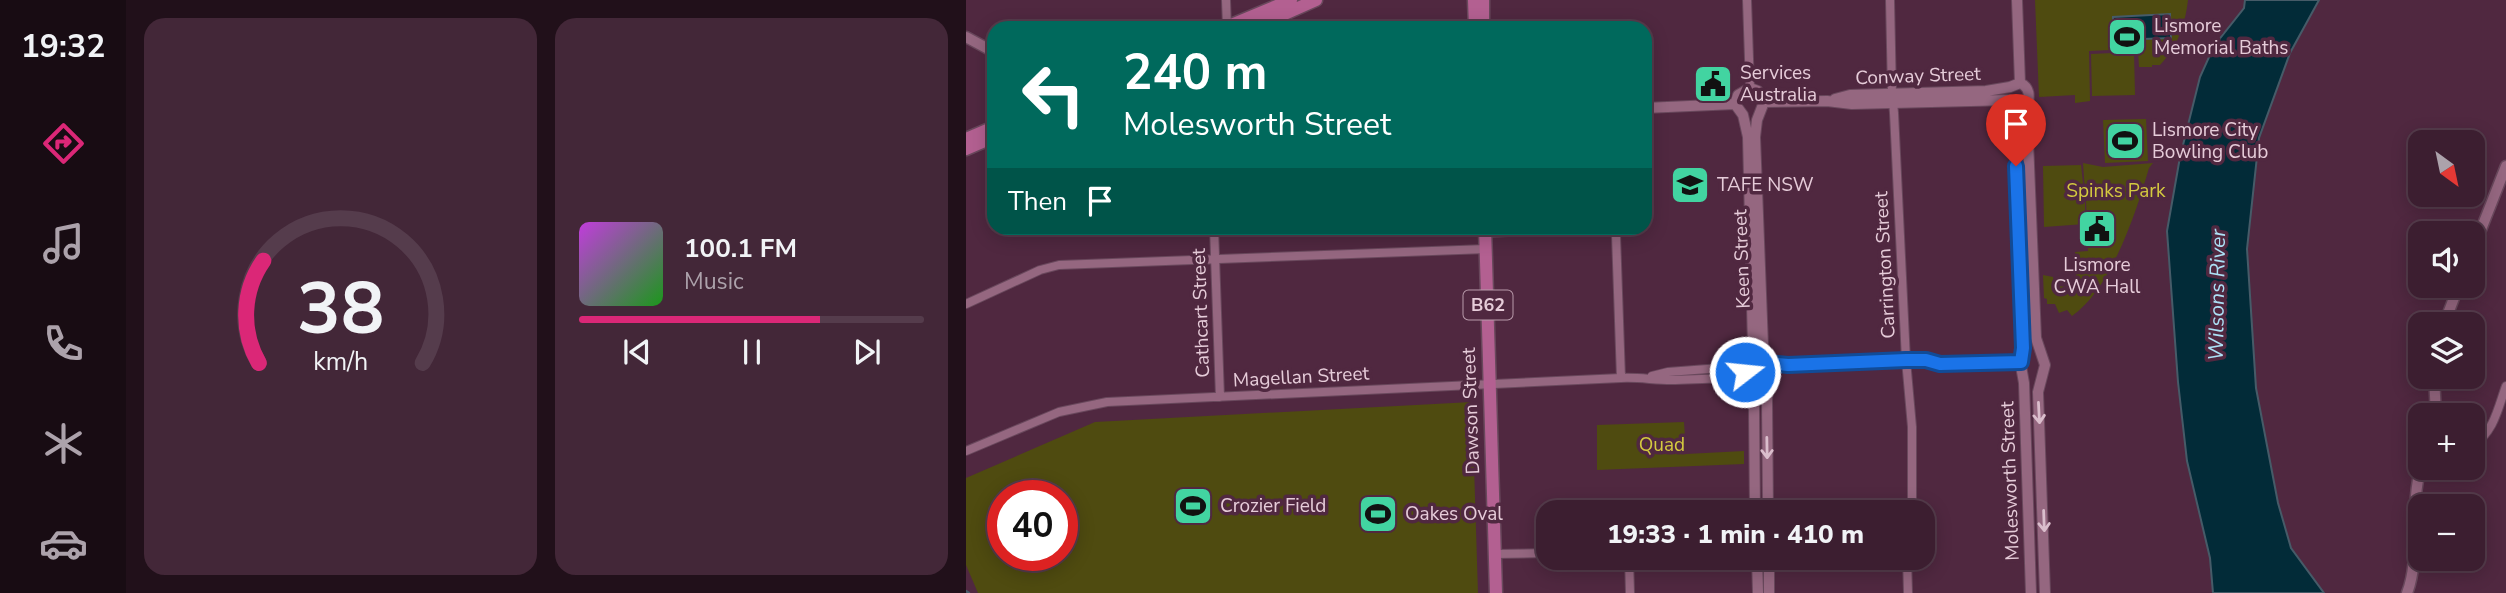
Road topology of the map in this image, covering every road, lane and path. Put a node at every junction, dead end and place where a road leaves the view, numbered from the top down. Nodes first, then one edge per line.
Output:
1 (1226, 0) edge
2 (1291, 0) edge
3 (1316, 0) edge
4 (1474, 0) edge
5 (1483, 0) edge
6 (1747, 0) edge
7 (1890, 0) edge
8 (2017, 0) edge
9 (1226, 21) edge
10 (1240, 21) edge
11 (1269, 21) edge
12 (1475, 21) edge
13 (1483, 21) edge
14 (966, 37) edge
15 (987, 48) edge
16 (2015, 85) junction
17 (1750, 88) junction
18 (1892, 98) junction
19 (2028, 99) junction
20 (1828, 101) junction
21 (2011, 101) junction
22 (1764, 102) junction
23 (1735, 104) junction
24 (1652, 108) edge
25 (1759, 113) junction
26 (1742, 115) junction
27 (987, 130) edge
28 (966, 139) edge
29 (987, 140) edge
30 (966, 149) edge
31 (2506, 166) edge
32 (2484, 221) edge
33 (1214, 235) edge
34 (1485, 235) edge
35 (1616, 235) edge
36 (1486, 249) junction
37 (1215, 258) junction
38 (966, 304) edge
39 (2040, 354) junction
40 (1906, 360) junction
41 (1767, 363) junction
42 (1749, 364) junction
43 (2022, 364) junction
44 (2041, 373) junction
45 (1646, 377) junction
46 (1621, 378) junction
47 (1749, 382) junction
48 (1489, 383) junction
49 (1768, 383) junction
50 (2506, 386) edge
51 (1220, 397) junction
52 (2485, 437) edge
53 (966, 451) edge
54 (2419, 480) edge
55 (1755, 500) edge
56 (1768, 500) edge
57 (1912, 500) edge
58 (1536, 554) edge
59 (1494, 555) junction
60 (1629, 570) edge
61 (1757, 570) edge
62 (1769, 570) edge
63 (1907, 570) edge
64 (1496, 593) edge
65 (1630, 593) edge
66 (1758, 593) edge
67 (1769, 593) edge
68 (1908, 593) edge
69 (2031, 593) edge
70 (2045, 593) edge
71 (2407, 593) edge

1 - 9 street
2 - 10 main road
3 - 11 main road
4 - 12 main road
5 - 13 main road
6 - 17 street
7 - 18 street, Carrington Street
8 - 16 street
14 - 15 main road
16 - 18 street, Conway Street
16 - 19 street
16 - 21 street
17 - 22 street
17 - 23 street
18 - 20 street, Conway Street
18 - 20 street, Conway Street
18 - 21 street, Conway Street
18 - 40 street, Carrington Street
19 - 21 street
19 - 39 street
20 - 22 street, Conway Street
21 - 43 street, Molesworth Street
22 - 25 street
23 - 24 street
23 - 26 street
25 - 26 street
25 - 41 street, Keen Street
26 - 42 street, Keen Street
27 - 28 main road
29 - 30 main road
31 - 32 main road
33 - 37 street, Cathcart Street
34 - 36 main road, Dawson Street / B62
35 - 46 street
36 - 37 street
36 - 48 main road, Dawson Street / B62
37 - 38 street
37 - 51 street, Cathcart Street
39 - 43 street
39 - 44 street
40 - 41 street
40 - 43 street
40 - 57 street, Carrington Street
41 - 42 street
41 - 49 street
42 - 45 street, Magellan Street
42 - 47 street
43 - 44 street
43 - 69 street, Molesworth Street
44 -> 70 street, Molesworth Street
45 - 46 street, Magellan Street
45 - 47 street, Magellan Street
46 - 48 street, Magellan Street
47 - 49 street
47 - 55 street
48 - 51 street, Magellan Street
48 - 59 main road, Dawson Street / B62
49 -> 56 street
50 - 52 street
51 - 53 street, Magellan Street
54 - 71 main road
58 - 59 street
59 - 64 main road, Dawson Street / B62
60 - 65 street
61 - 66 street
62 - 67 street
63 - 68 street

